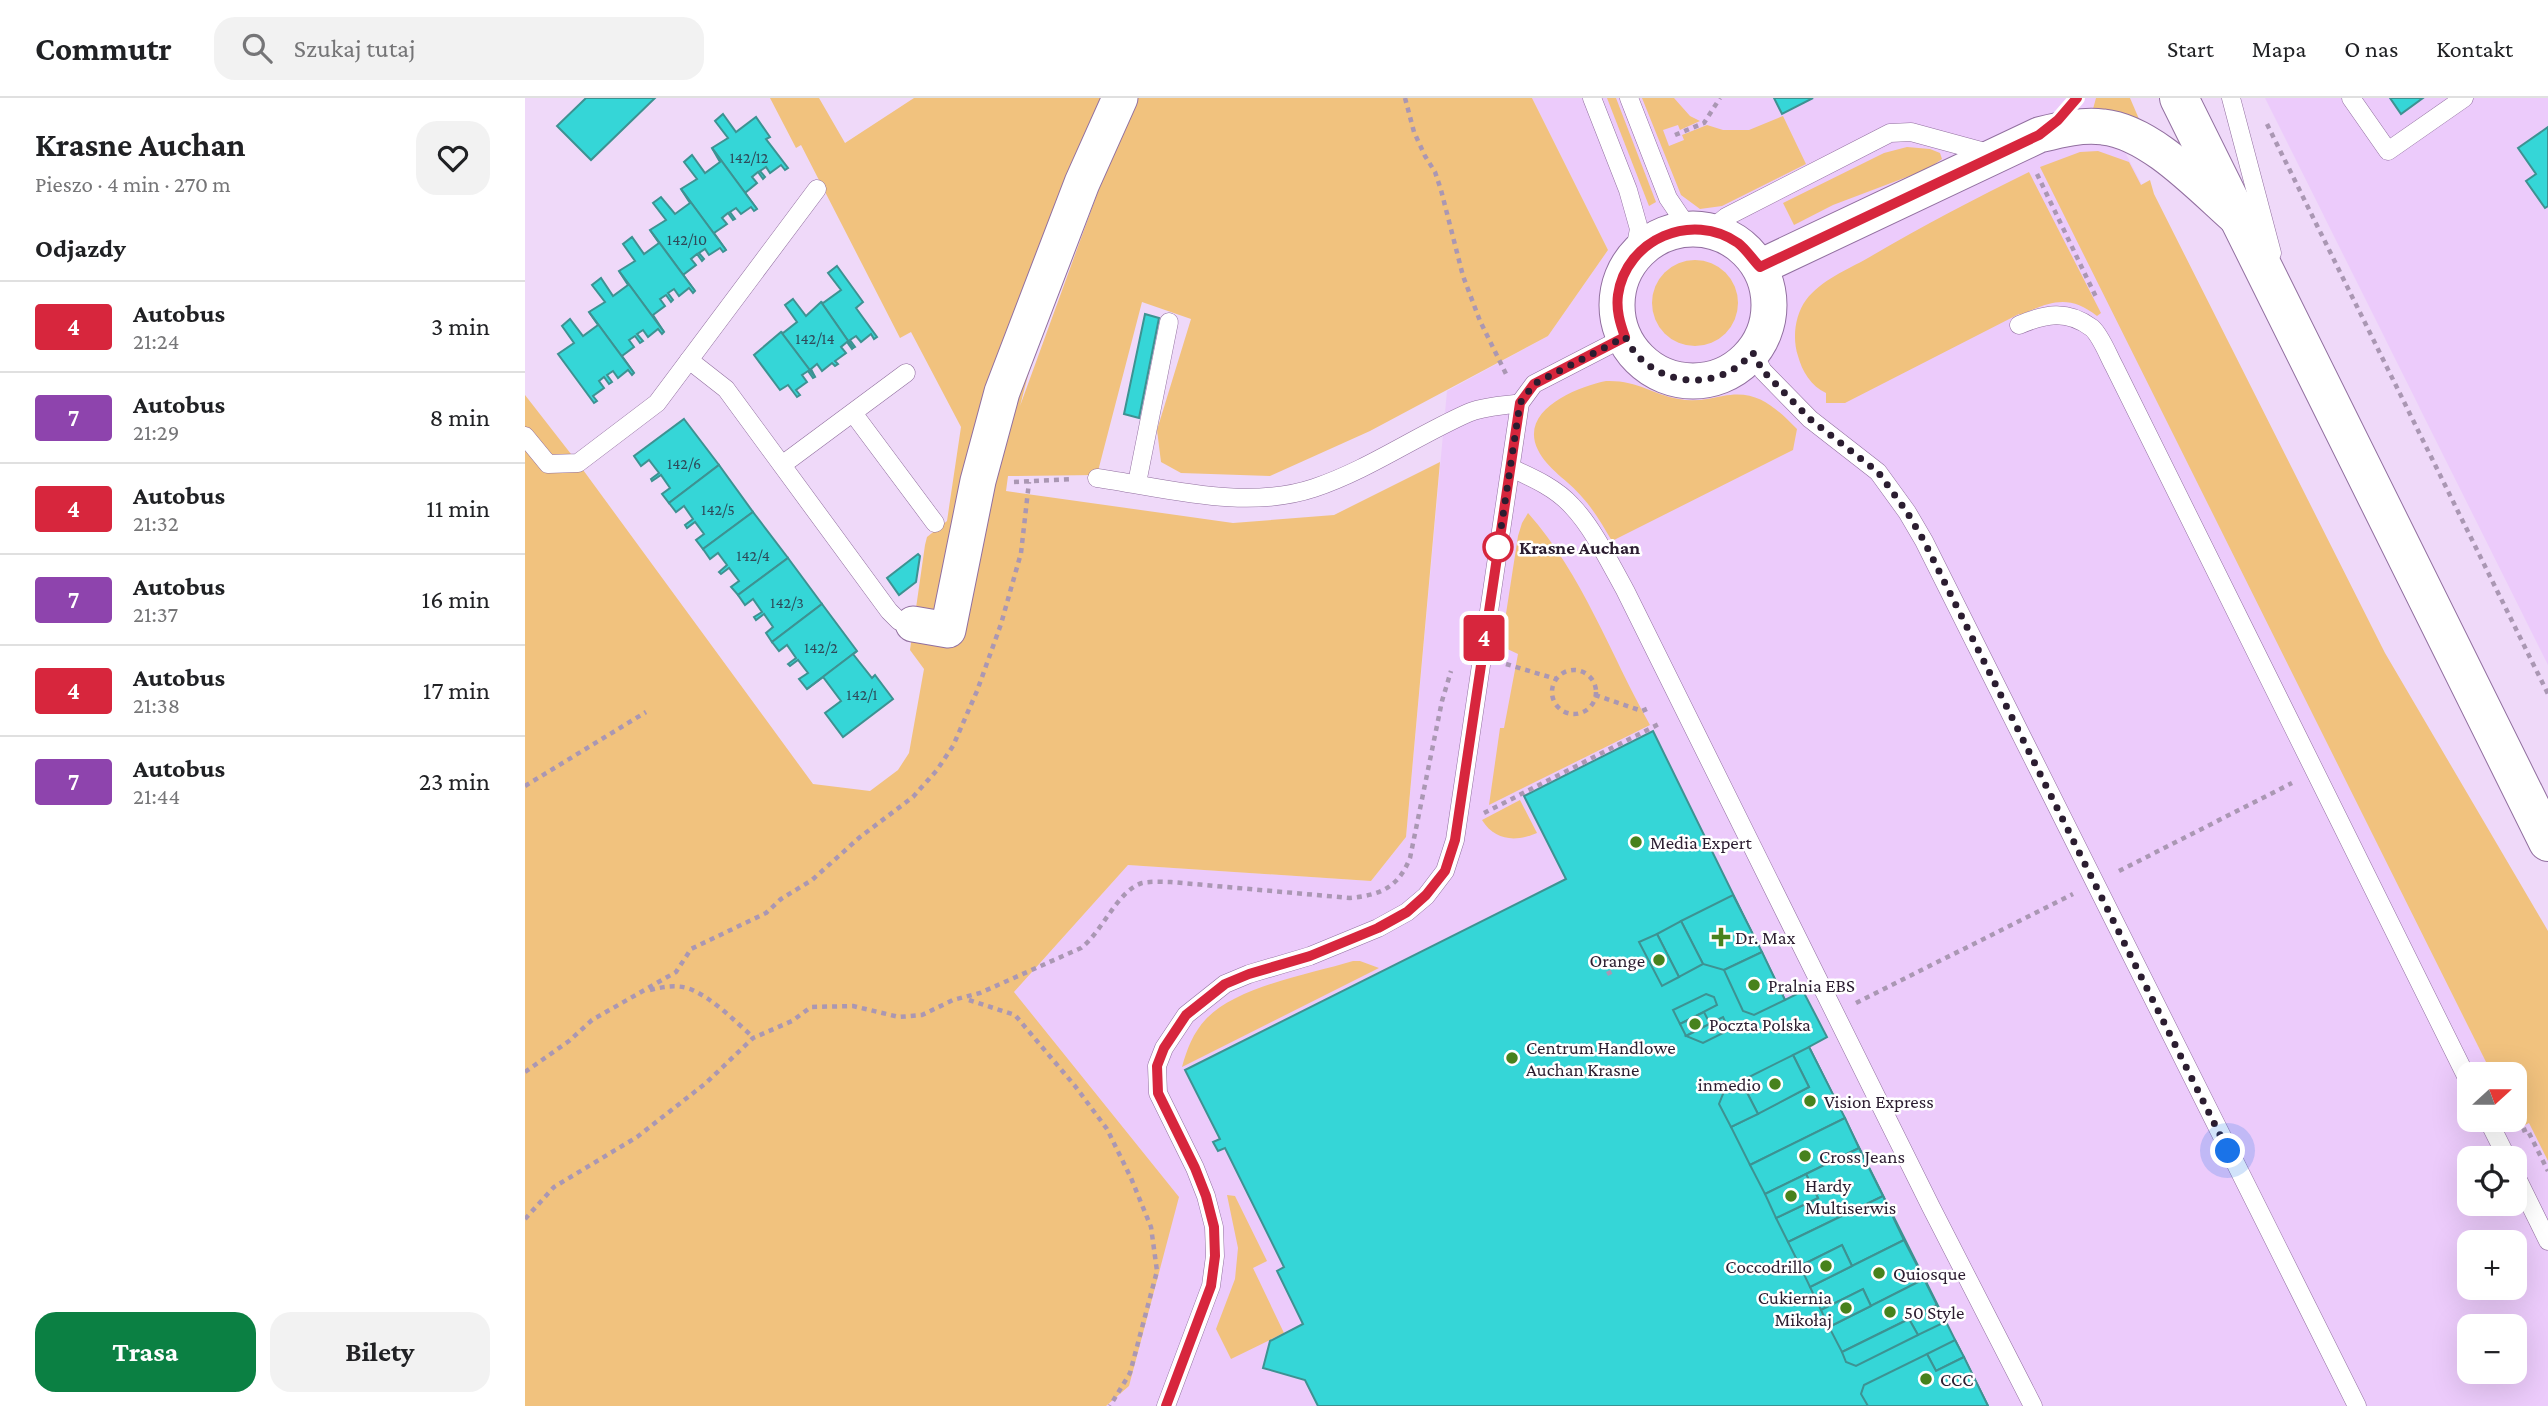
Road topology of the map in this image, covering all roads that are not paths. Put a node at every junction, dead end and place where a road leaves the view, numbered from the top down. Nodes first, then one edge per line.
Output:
1 (1120, 98) edge
2 (1592, 98) edge
3 (1629, 98) edge
4 (2077, 98) edge
5 (2179, 98) edge
6 (2231, 98) edge
7 (2351, 98) edge
8 (2464, 98) edge
9 (2039, 135) junction
10 (1996, 155) junction
11 (817, 189) dead end
12 (2244, 225) junction
13 (1699, 230) junction
14 (1635, 256) junction
15 (1760, 267) junction
16 (1169, 323) dead end
17 (2019, 325) dead end
18 (2292, 327) junction
19 (1625, 337) junction
20 (1753, 353) junction
21 (689, 360) junction
22 (906, 373) dead end
23 (1520, 403) junction
24 (853, 413) junction
25 (525, 436) edge
26 (782, 465) junction
27 (1511, 468) junction
28 (1097, 478) road end
29 (1137, 483) junction
30 (935, 523) dead end
31 (913, 625) joint
32 (2548, 842) edge
33 (2459, 1062) edge
34 (2527, 1198) edge
35 (2548, 1241) edge
36 (1165, 1406) edge
37 (2033, 1406) edge
38 (2357, 1406) edge

1 - 31 street
2 - 14 lane
3 - 13 lane
4 - 9 street
5 - 12 main road
6 - 18 lane
7 - 8 lane
9 - 10 street
9 - 12 street
10 - 13 lane
10 - 15 street
11 - 21 lane
12 - 18 main road
13 - 14 street
13 - 15 street
14 - 19 street
15 - 20 street
16 - 29 lane
17 - 33 lane
18 - 32 main road
19 - 20 street
19 - 23 lane
20 - 38 lane
21 - 25 lane
21 - 26 lane
22 - 24 lane
23 - 27 lane
23 - 29 lane
24 - 26 lane
24 - 30 lane
26 - 31 lane
27 - 36 lane
27 - 37 lane
28 - 29 lane
34 - 35 lane

